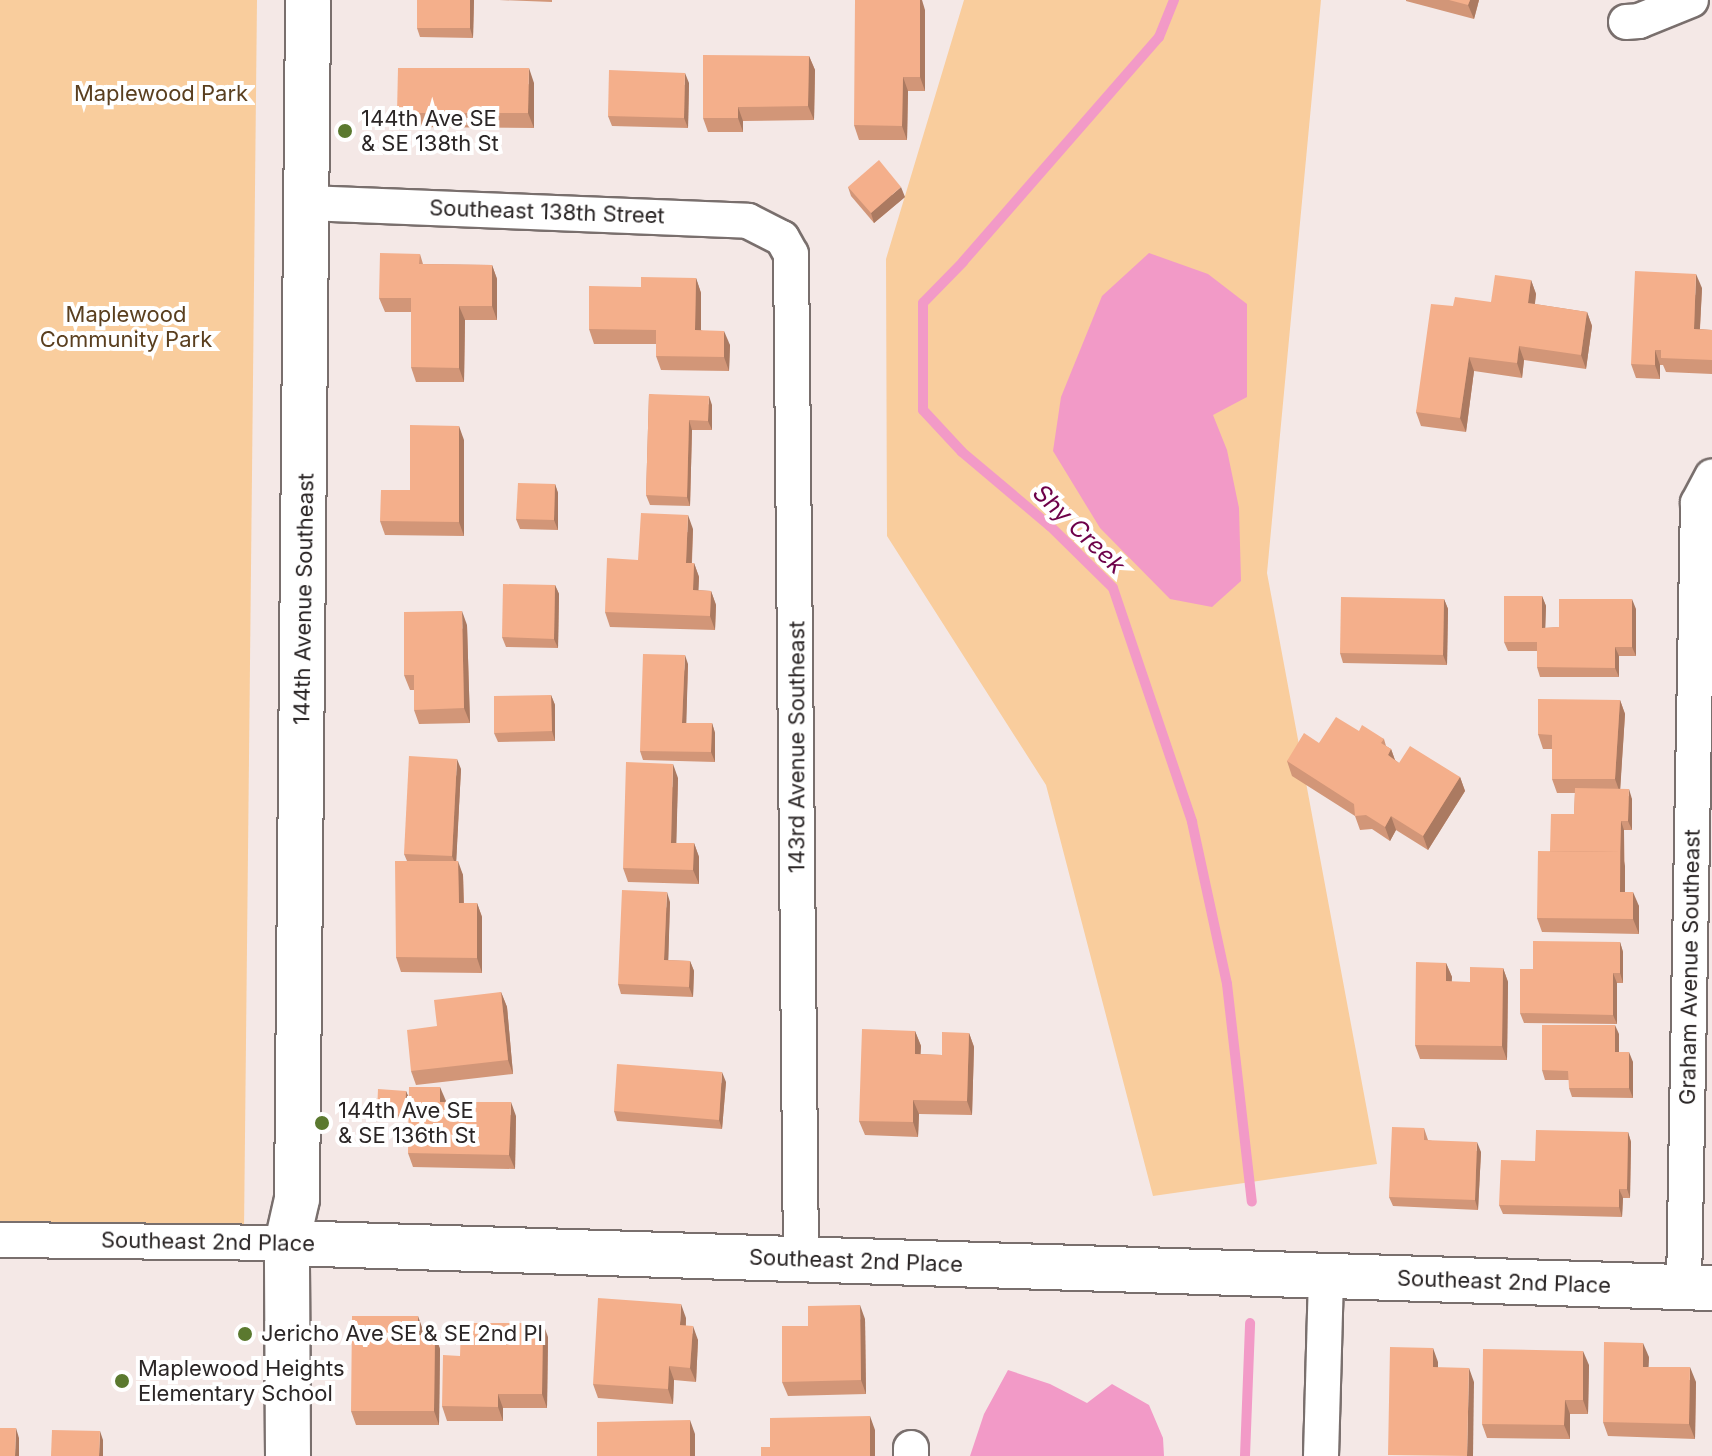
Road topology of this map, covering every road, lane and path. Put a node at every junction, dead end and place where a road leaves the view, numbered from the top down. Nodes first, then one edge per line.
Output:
1 (308, 0) edge
2 (1691, 0) edge
3 (1626, 22) dead end
4 (307, 203) junction
5 (782, 238) joint
6 (1705, 490) edge
7 (0, 1240) edge
8 (287, 1243) junction
9 (801, 1260) junction
10 (1326, 1277) junction
11 (1698, 1287) edge
12 (288, 1456) edge
13 (1321, 1456) edge

1 - 4 street, 144th Avenue Southeast
2 - 3 street
4 - 5 street, Southeast 138th Street
4 - 8 street, 144th Avenue Southeast
5 - 9 street, 143rd Avenue Southeast
6 - 11 street, Graham Avenue Southeast
7 - 8 street, Southeast 2nd Place
8 - 9 street, Southeast 2nd Place
8 - 12 street, 144th Avenue Southeast
9 - 10 street, Southeast 2nd Place
10 - 11 street, Southeast 2nd Place
10 - 13 street

